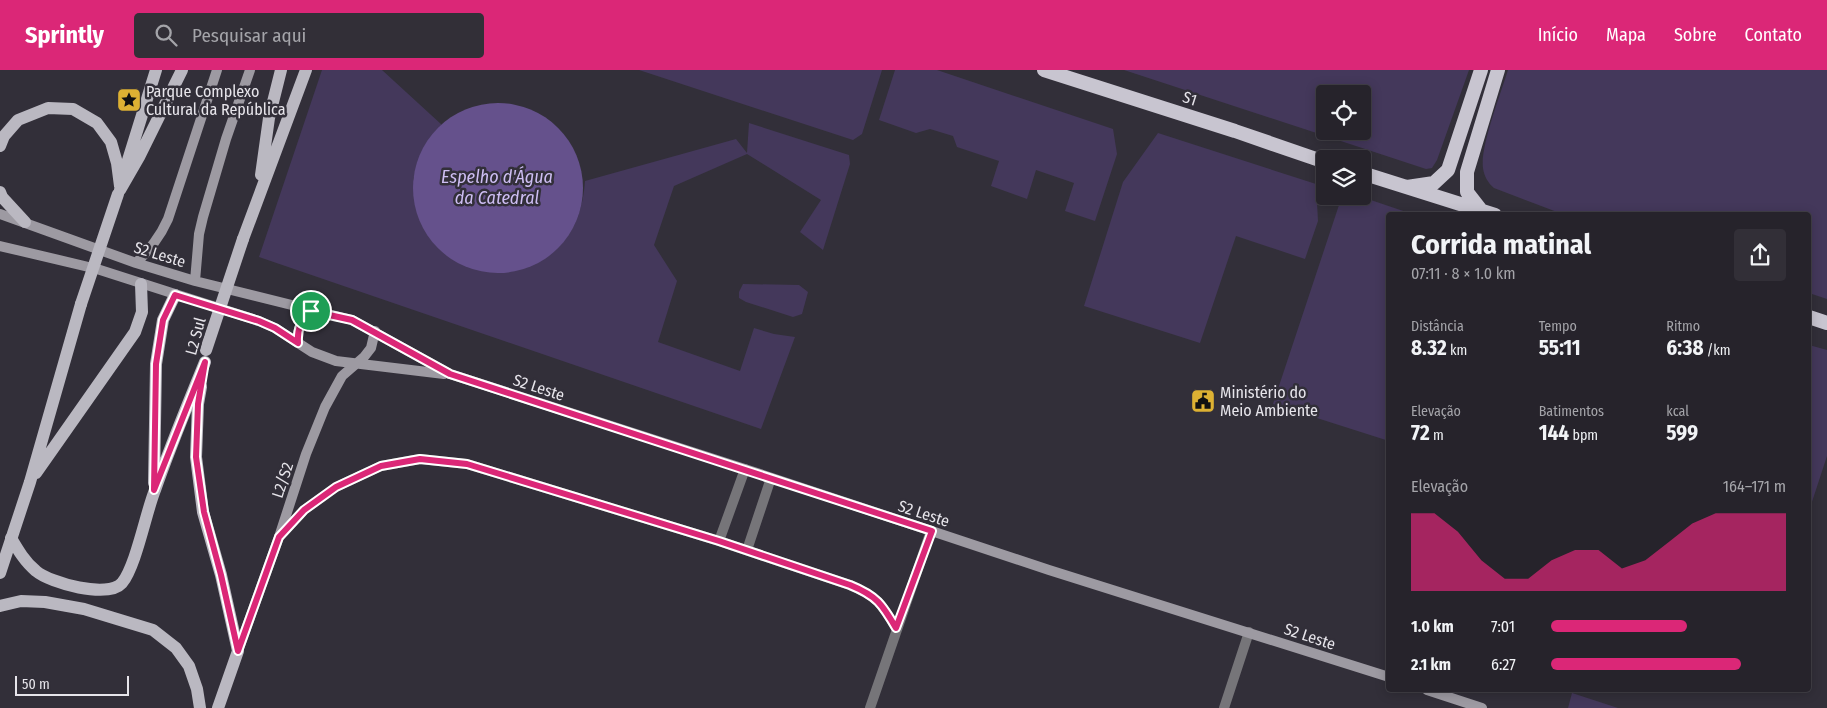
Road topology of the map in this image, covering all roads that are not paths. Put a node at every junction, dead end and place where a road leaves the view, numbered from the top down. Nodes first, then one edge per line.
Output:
1 (156, 70) edge
2 (182, 70) edge
3 (217, 70) edge
4 (250, 70) edge
5 (281, 70) edge
6 (306, 70) edge
7 (1044, 70) edge
8 (1481, 70) edge
9 (1498, 70) edge
10 (0, 146) edge
11 (1316, 159) edge
12 (1371, 176) edge
13 (1407, 187) junction
14 (119, 191) junction
15 (0, 192) edge
16 (258, 197) junction
17 (1481, 210) junction
18 (1487, 212) edge
19 (0, 214) edge
20 (25, 222) junction
21 (0, 246) edge
22 (136, 263) junction
23 (195, 281) junction
24 (141, 284) junction
25 (175, 295) junction
26 (311, 311) junction
27 (1811, 318) edge
28 (1827, 323) edge
29 (375, 331) junction
30 (298, 343) junction
31 (205, 356) junction
32 (355, 363) junction
33 (450, 374) junction
34 (744, 469) junction
35 (771, 478) junction
36 (30, 482) junction
37 (154, 490) junction
38 (932, 531) junction
39 (279, 537) junction
40 (11, 538) junction
41 (719, 541) junction
42 (747, 550) junction
43 (0, 572) edge
44 (0, 606) edge
45 (896, 628) junction
46 (1249, 632) junction
47 (238, 651) junction
48 (1386, 676) edge
49 (1433, 692) edge
50 (200, 708) edge
51 (218, 708) edge
52 (870, 708) edge
53 (1224, 708) edge
54 (1482, 708) edge

1 - 14 main road
2 - 14 main road
3 - 22 main road
4 - 23 main road
5 - 16 main road
6 - 16 main road, L2 Sul
7 - 11 highway, S1
8 - 13 highway
9 - 17 highway
10 - 14 main road
12 - 13 highway
13 - 17 highway
14 - 36 main road, bridge
15 - 20 main road
16 - 31 main road, L2 Sul, bridge
17 - 18 highway
19 - 20 main road, S2 Leste
20 - 22 main road, S2 Leste
21 - 24 main road, S2 Leste
22 - 23 main road, S2 Leste
23 - 26 main road, S2 Leste
24 - 25 main road, S2 Leste
24 - 36 main road
25 - 30 main road, S2 Leste
25 - 37 main road
26 - 29 main road, S2 Leste
26 - 30 main road
27 - 28 highway
29 - 32 main road, L2/S2
29 - 33 main road, S2 Leste
30 - 32 main road, S2 Leste
31 - 37 main road
31 - 47 main road, L2 Sul
32 - 33 main road, S2 Leste
32 - 39 main road, L2/S2
33 - 34 main road, S2 Leste
34 - 35 main road, S2 Leste
34 - 41 street
35 - 38 main road, S2 Leste
35 - 42 street
36 - 40 main road
37 - 40 main road
38 - 45 street
38 - 46 main road, S2 Leste
39 - 41 street
39 - 47 main road, L2/S2
40 - 43 main road
41 - 42 street
42 - 45 street
44 - 50 main road
45 - 52 street
46 - 48 main road, S2 Leste
46 - 53 street
47 - 51 main road
49 - 54 main road

